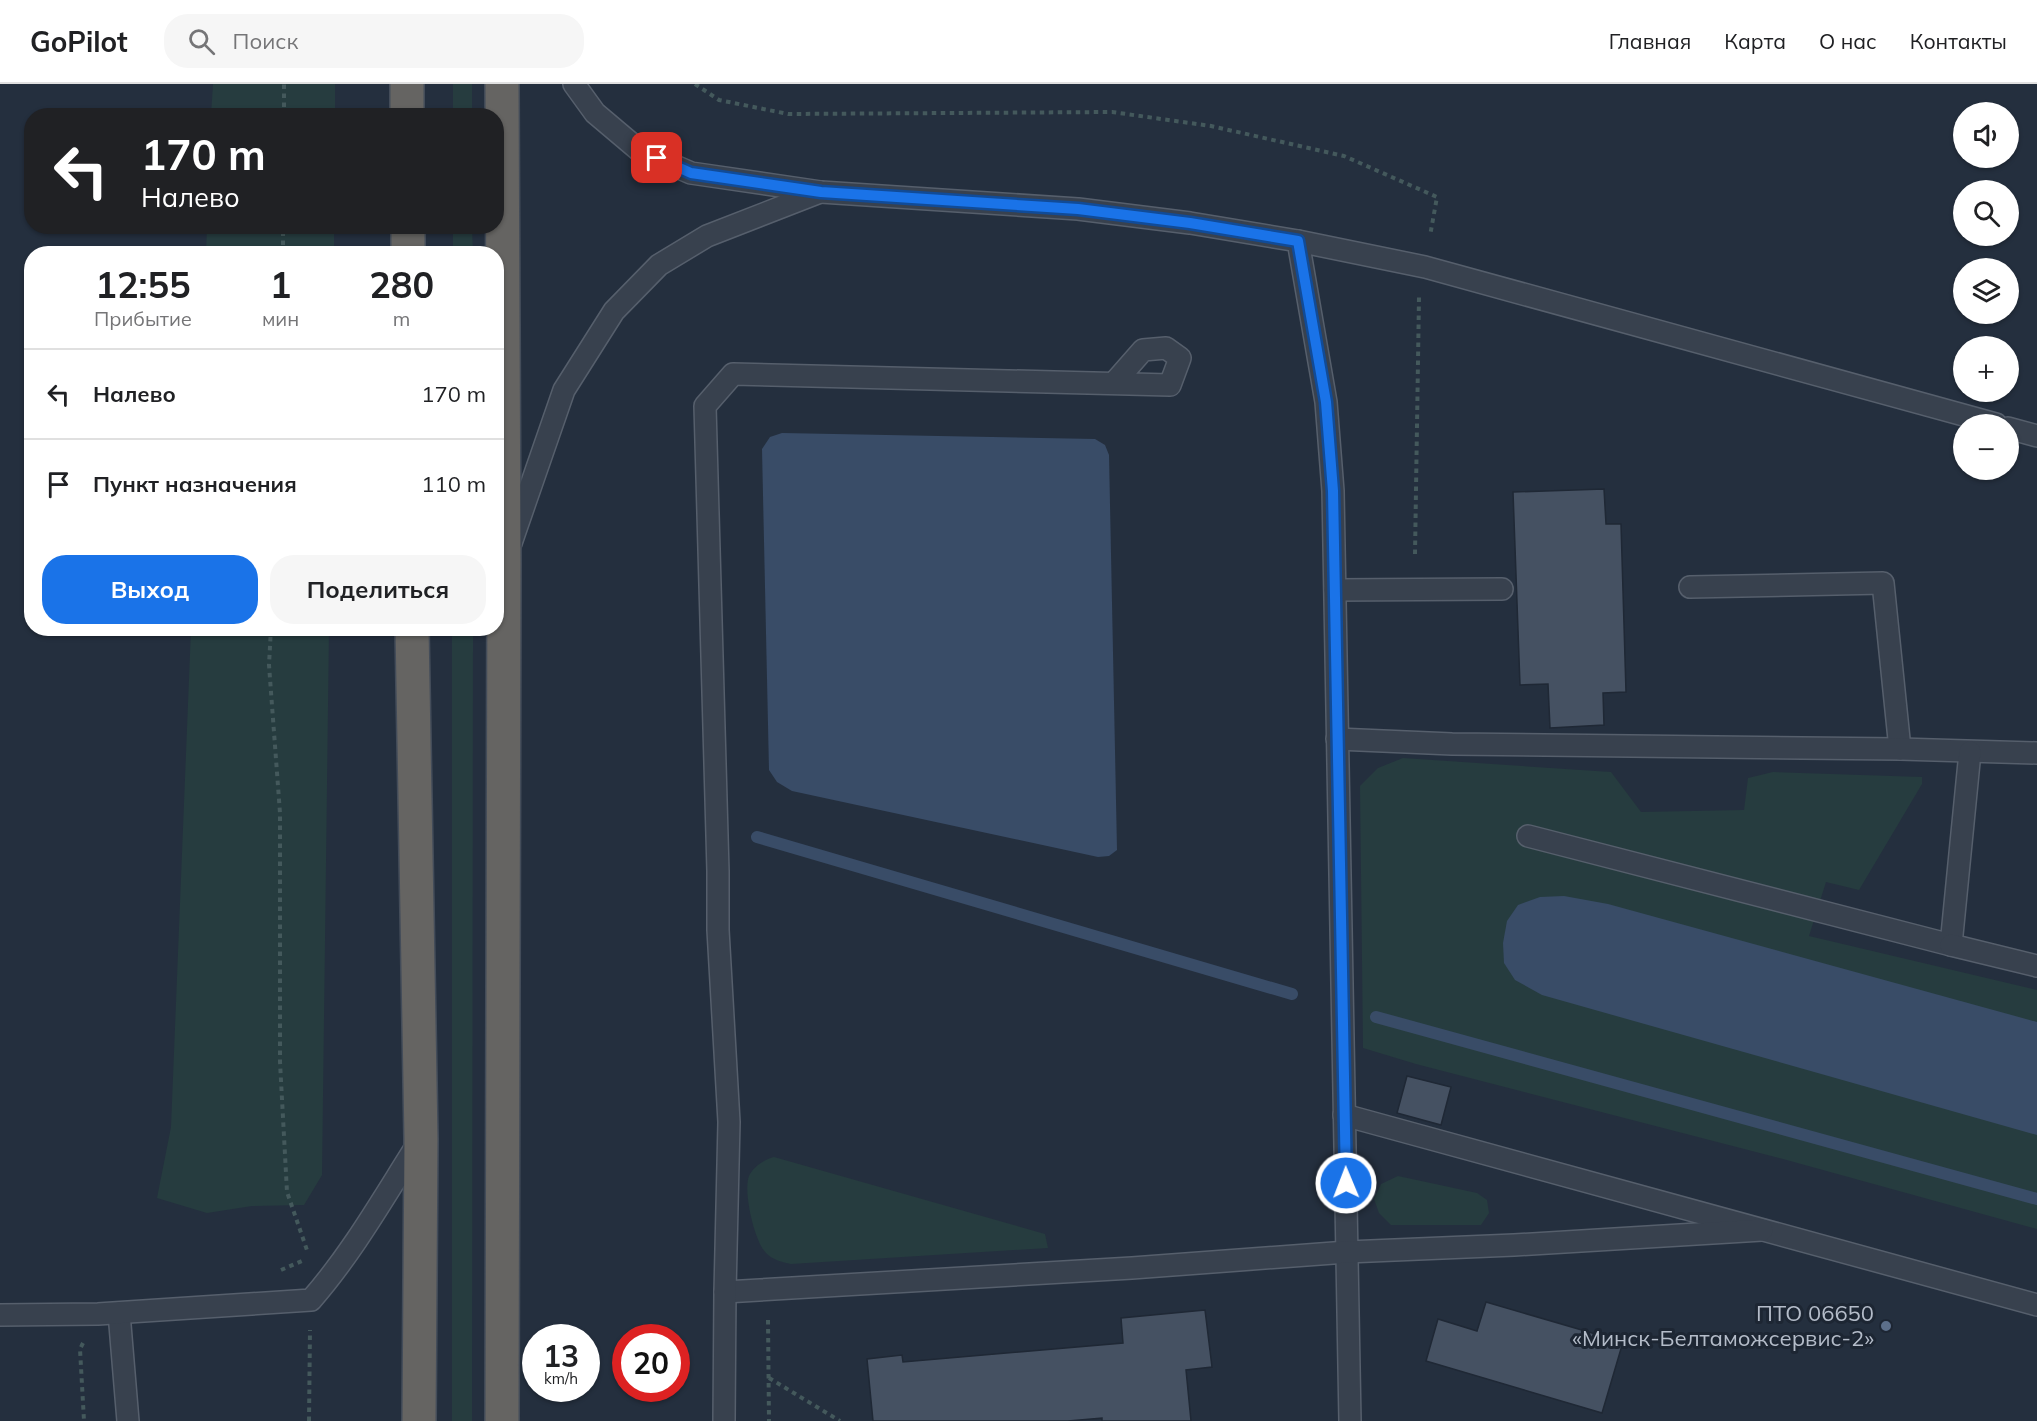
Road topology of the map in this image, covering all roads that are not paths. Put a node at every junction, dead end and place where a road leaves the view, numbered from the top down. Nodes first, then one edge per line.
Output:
1 (407, 84) edge
2 (502, 84) edge
3 (574, 84) edge
4 (407, 108) edge
5 (502, 108) edge
6 (821, 192) junction
7 (1298, 241) junction
8 (1114, 383) dead end
9 (1960, 414) edge
10 (2019, 431) edge
11 (2037, 436) edge
12 (504, 563) edge
13 (1690, 587) dead end
14 (1502, 589) dead end
15 (1335, 590) junction
16 (412, 636) edge
17 (504, 636) edge
18 (1337, 739) junction
19 (1900, 749) junction
20 (1970, 752) junction
21 (2037, 753) edge
22 (1528, 836) dead end
23 (1951, 945) junction
24 (2037, 966) edge
25 (1344, 1115) junction
26 (421, 1138) junction
27 (1762, 1230) junction
28 (1347, 1252) junction
29 (724, 1292) junction
30 (2037, 1305) edge
31 (119, 1313) junction
32 (0, 1315) edge
33 (128, 1421) edge
34 (419, 1421) edge
35 (502, 1421) edge
36 (724, 1421) edge
37 (1350, 1421) edge

1 - 4 highway
2 - 5 highway
3 - 6 lane
6 - 7 lane
6 - 12 lane
7 - 9 lane
7 - 15 lane
8 - 29 lane
10 - 11 lane
13 - 19 lane
14 - 15 lane
15 - 18 lane
16 - 26 highway
17 - 35 highway
18 - 19 lane
18 - 25 lane
19 - 20 lane
20 - 21 lane
20 - 23 lane
22 - 23 lane
23 - 24 lane
25 - 27 lane
25 - 28 lane
26 - 31 lane
26 - 34 highway
27 - 28 lane
27 - 30 lane
28 - 29 lane
28 - 37 lane
29 - 36 lane
31 - 32 lane
31 - 33 lane

